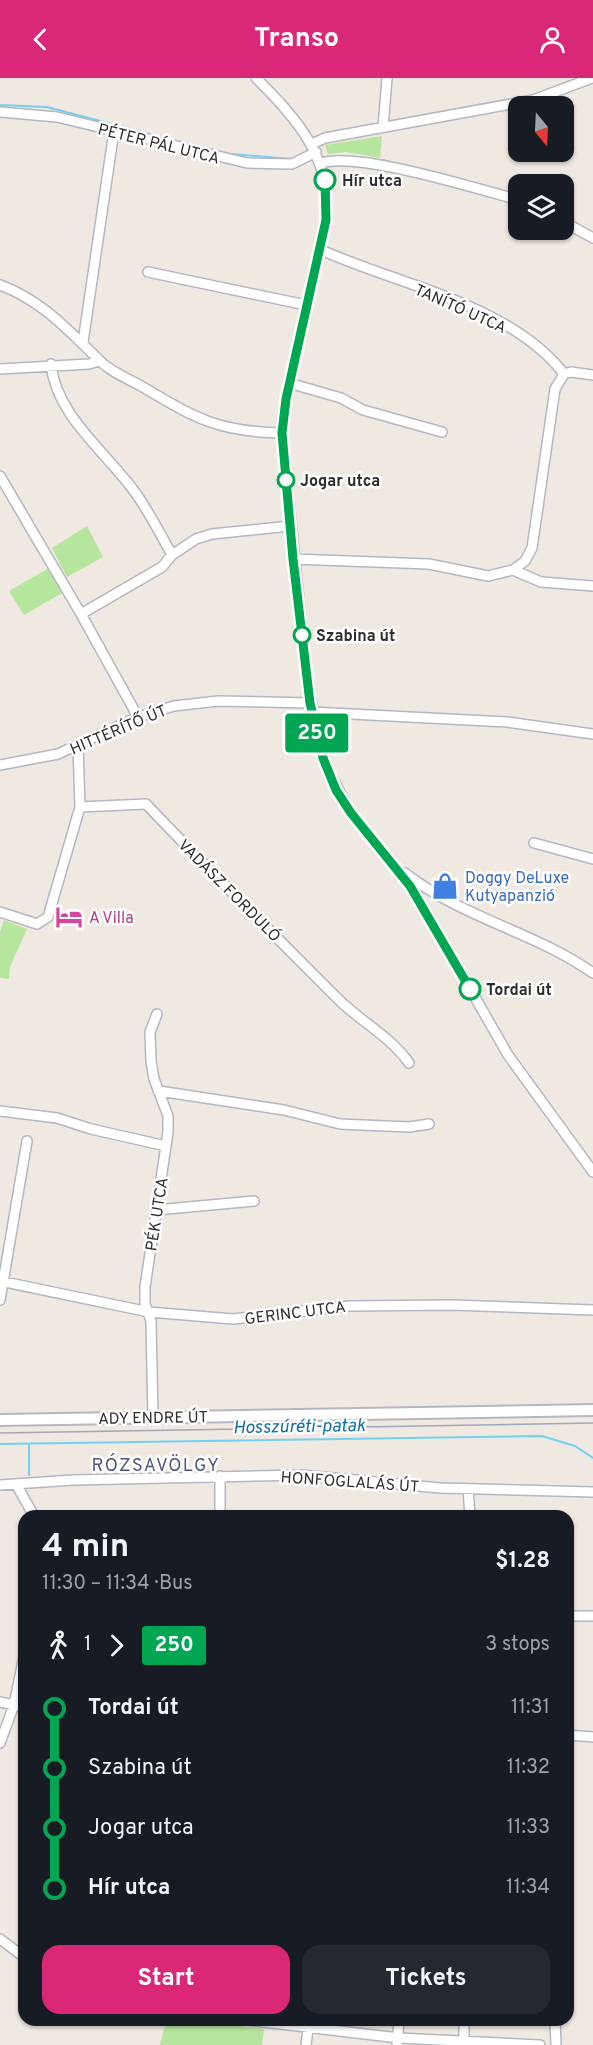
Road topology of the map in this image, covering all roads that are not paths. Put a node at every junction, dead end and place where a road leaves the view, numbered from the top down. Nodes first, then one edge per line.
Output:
1 (256, 78) edge
2 (387, 78) edge
3 (592, 78) edge
4 (0, 112) edge
5 (383, 128) junction
6 (114, 131) junction
7 (314, 148) junction
8 (321, 164) junction
9 (508, 197) edge
10 (574, 228) edge
11 (593, 238) edge
12 (319, 249) junction
13 (148, 272) dead end
14 (0, 285) edge
15 (306, 305) junction
16 (83, 342) junction
17 (99, 361) junction
18 (51, 364) junction
19 (0, 369) edge
20 (564, 374) junction
21 (593, 375) edge
22 (290, 383) junction
23 (442, 432) dead end
24 (282, 433) junction
25 (0, 476) edge
26 (290, 526) junction
27 (172, 555) junction
28 (293, 559) junction
29 (513, 570) junction
30 (593, 586) edge
31 (81, 614) junction
32 (311, 708) junction
33 (138, 717) junction
34 (593, 734) edge
35 (78, 746) junction
36 (0, 765) edge
37 (80, 807) junction
38 (534, 843) dead end
39 (387, 859) junction
40 (593, 859) edge
41 (0, 912) edge
42 (593, 973) edge
43 (157, 1014) dead end
44 (409, 1063) dead end
45 (159, 1091) junction
46 (0, 1111) edge
47 (429, 1124) dead end
48 (27, 1141) dead end
49 (166, 1146) junction
50 (593, 1172) edge
51 (254, 1201) dead end
52 (156, 1210) junction
53 (2, 1281) edge
54 (0, 1300) edge
55 (593, 1310) edge
56 (149, 1312) junction
57 (593, 1410) edge
58 (153, 1417) junction
59 (0, 1420) edge
60 (220, 1476) junction
61 (16, 1484) junction
62 (0, 1485) edge
63 (468, 1489) junction
64 (593, 1492) edge
65 (30, 1510) edge
66 (220, 1510) edge
67 (470, 1510) edge
68 (574, 1616) edge
69 (593, 1616) edge
70 (0, 1702) edge
71 (18, 1706) edge
72 (18, 1708) edge
73 (574, 1735) edge
74 (593, 1737) edge
75 (0, 1743) edge
76 (0, 1939) edge
77 (18, 1952) edge
78 (309, 2026) edge
79 (319, 2026) edge
80 (399, 2026) edge
81 (464, 2026) edge
82 (555, 2026) edge
83 (398, 2042) edge
84 (464, 2042) junction
85 (306, 2045) edge
86 (540, 2045) edge
87 (555, 2045) edge

1 - 7 street
2 - 5 street
3 - 5 street, PÉTER PÁL UTCA
4 - 6 street, PÉTER PÁL UTCA
5 - 7 street, PÉTER PÁL UTCA
6 - 7 street, PÉTER PÁL UTCA
6 - 16 street
7 - 8 street
8 - 9 street
8 - 12 street
10 - 11 street
12 - 15 street
12 - 20 street, TANÍTÓ UTCA
13 - 15 street
14 - 16 street
15 - 22 street
16 - 17 street
17 - 18 street
17 - 24 street
18 - 19 street
18 - 27 street
20 - 21 street
20 - 29 street
22 - 23 street
22 - 24 street
24 - 26 street
25 - 31 street
26 - 27 street
26 - 28 street
27 - 31 street
28 - 29 street
28 - 32 street
29 - 30 street
31 - 33 street
32 - 33 street, HITTÉRÍTŐ ÚT
32 - 34 street
32 - 39 street
33 - 35 street, HITTÉRÍTŐ ÚT
35 - 36 street, HITTÉRÍTŐ ÚT
35 - 37 street
37 - 41 street
37 - 44 street, VADÁSZ FORDULÓ
38 - 40 street
39 - 42 street
39 - 50 street
43 - 45 street, PÉK UTCA
45 - 47 street
45 - 49 street, PÉK UTCA
46 - 49 street
48 - 53 street
49 - 52 street, PÉK UTCA
51 - 52 street
52 - 56 street, PÉK UTCA
53 - 54 street
53 - 56 street, GERINC UTCA
55 - 56 street, GERINC UTCA
56 - 58 street, PÉK UTCA
57 - 58 street, ADY ENDRE ÚT
58 - 59 street, ADY ENDRE ÚT
60 - 61 street, HONFOGLALÁS ÚT
60 - 63 street, HONFOGLALÁS ÚT
60 - 66 street
61 - 62 street, HONFOGLALÁS ÚT
61 - 65 street
63 - 64 street, HONFOGLALÁS ÚT
63 - 67 street
68 - 69 street
70 - 71 street
72 - 75 street
73 - 74 street
76 - 77 street
78 - 85 street
79 - 83 street
80 - 83 street
81 - 84 street
82 - 87 street
83 - 84 street
84 - 86 street

